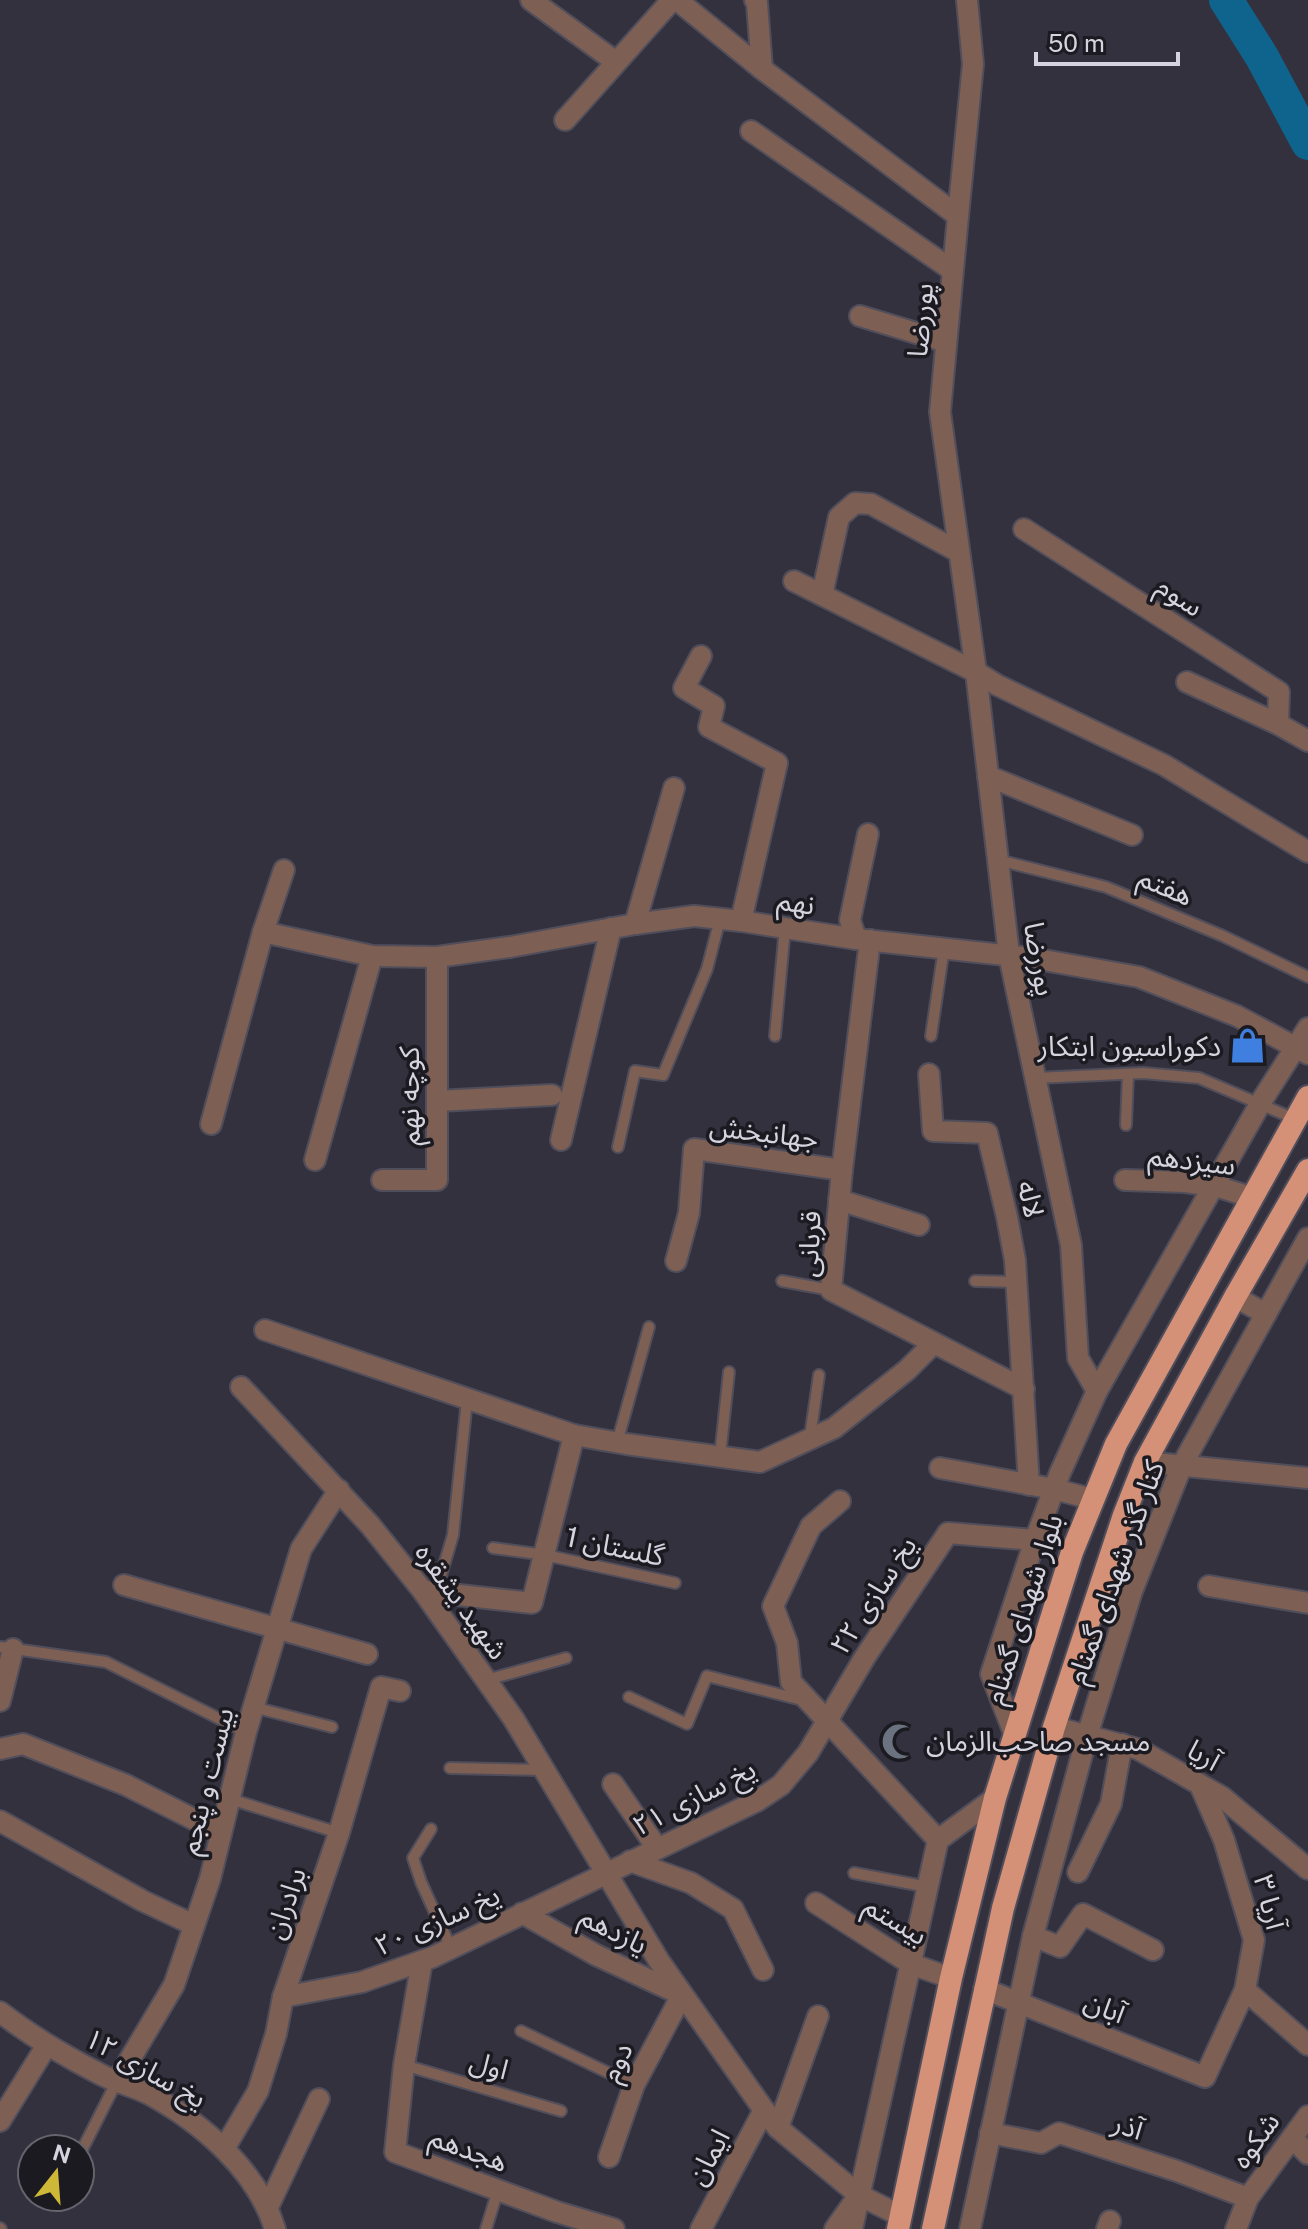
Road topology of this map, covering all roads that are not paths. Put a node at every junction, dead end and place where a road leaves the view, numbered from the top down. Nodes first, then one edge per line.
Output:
1 (531, 0) edge
2 (674, 0) edge
3 (755, 0) edge
4 (967, 0) edge
5 (616, 62) junction
6 (762, 69) junction
7 (565, 120) dead end
8 (751, 131) dead end
9 (958, 216) junction
10 (952, 270) junction
11 (860, 316) dead end
12 (946, 342) junction
13 (1024, 529) dead end
14 (959, 552) junction
15 (794, 581) dead end
16 (822, 595) junction
17 (701, 656) dead end
18 (976, 672) junction
19 (1187, 682) dead end
20 (1278, 724) junction
21 (1308, 741) edge
22 (988, 776) junction
23 (674, 788) dead end
24 (868, 834) dead end
25 (1132, 835) dead end
26 (1308, 852) edge
27 (998, 860) junction
28 (284, 870) dead end
29 (730, 920) junction
30 (635, 924) junction
31 (611, 928) junction
32 (785, 928) junction
33 (263, 932) junction
34 (863, 939) junction
35 (944, 948) junction
36 (1009, 955) junction
37 (372, 956) junction
38 (437, 957) junction
39 (1308, 977) edge
40 (1308, 1028) edge
41 (775, 1036) dead end
42 (931, 1036) dead end
43 (1302, 1050) edge
44 (929, 1074) dead end
45 (1128, 1074) junction
46 (1035, 1078) junction
47 (552, 1095) dead end
48 (1308, 1097) edge
49 (437, 1101) junction
50 (1260, 1103) junction
51 (1295, 1119) junction
52 (211, 1124) dead end
53 (1126, 1125) dead end
54 (561, 1140) dead end
55 (618, 1147) dead end
56 (315, 1160) dead end
57 (842, 1170) junction
58 (1308, 1170) edge
59 (382, 1180) dead end
60 (1125, 1180) dead end
61 (1215, 1186) junction
62 (1251, 1197) junction
63 (839, 1200) junction
64 (919, 1225) dead end
65 (1308, 1238) edge
66 (676, 1261) dead end
67 (782, 1281) dead end
68 (975, 1281) dead end
69 (1017, 1282) junction
70 (831, 1290) junction
71 (1235, 1297) junction
72 (1266, 1314) junction
73 (649, 1327) dead end
74 (265, 1330) dead end
75 (934, 1343) junction
76 (729, 1372) dead end
77 (819, 1375) dead end
78 (241, 1387) dead end
79 (1024, 1389) junction
80 (1097, 1391) junction
81 (467, 1400) junction
82 (574, 1435) junction
83 (810, 1439) junction
84 (617, 1443) junction
85 (720, 1456) junction
86 (1145, 1462) junction
87 (1182, 1465) junction
88 (940, 1468) dead end
89 (1308, 1478) edge
90 (1029, 1485) junction
91 (1054, 1489) junction
92 (339, 1490) junction
93 (1092, 1499) junction
94 (840, 1501) dead end
95 (1035, 1540) junction
96 (493, 1548) dead end
97 (545, 1555) junction
98 (675, 1583) dead end
99 (124, 1585) dead end
100 (1209, 1586) dead end
101 (430, 1592) junction
102 (1308, 1603) edge
103 (277, 1629) junction
104 (7, 1648) edge
105 (367, 1654) dead end
106 (566, 1658) dead end
107 (486, 1680) junction
108 (400, 1691) dead end
109 (629, 1697) dead end
110 (0, 1701) edge
111 (807, 1701) junction
112 (253, 1707) junction
113 (826, 1722) junction
114 (332, 1727) dead end
115 (1054, 1727) junction
116 (246, 1732) junction
117 (1014, 1733) junction
118 (1087, 1736) junction
119 (1122, 1744) junction
120 (0, 1749) edge
121 (450, 1768) dead end
122 (544, 1770) junction
123 (613, 1784) dead end
124 (1200, 1785) junction
125 (995, 1798) junction
126 (230, 1799) junction
127 (0, 1821) edge
128 (431, 1829) dead end
129 (221, 1833) junction
130 (339, 1833) junction
131 (938, 1840) junction
132 (657, 1848) junction
133 (630, 1861) junction
134 (1308, 1869) edge
135 (605, 1872) junction
136 (1078, 1872) dead end
137 (854, 1873) dead end
138 (928, 1887) junction
139 (816, 1903) dead end
140 (522, 1913) junction
141 (194, 1925) junction
142 (1033, 1936) junction
143 (451, 1948) junction
144 (1153, 1950) dead end
145 (422, 1961) junction
146 (911, 1964) junction
147 (763, 1970) dead end
148 (951, 1978) junction
149 (984, 1989) junction
150 (1245, 1990) junction
151 (682, 1995) junction
152 (283, 1997) junction
153 (1018, 2002) junction
154 (0, 2012) edge
155 (818, 2016) dead end
156 (521, 2031) dead end
157 (47, 2045) junction
158 (1308, 2045) edge
159 (404, 2065) junction
160 (1205, 2077) joint
161 (117, 2081) junction
162 (634, 2085) junction
163 (319, 2099) dead end
164 (764, 2110) junction
165 (561, 2111) dead end
166 (1308, 2116) edge
167 (0, 2121) edge
168 (778, 2128) junction
169 (91, 2133) edge
170 (990, 2133) junction
171 (1292, 2138) junction
172 (224, 2149) junction
173 (1308, 2154) edge
174 (609, 2157) dead end
175 (498, 2190) junction
176 (859, 2195) junction
177 (1248, 2198) junction
178 (268, 2207) junction
179 (900, 2222) edge
180 (275, 2229) edge
181 (486, 2229) edge
182 (614, 2229) edge
183 (701, 2229) edge
184 (835, 2229) edge
185 (852, 2229) edge
186 (933, 2229) edge
187 (970, 2229) edge
188 (1236, 2229) edge

1 - 5 street
2 - 5 street
2 - 6 street
3 - 6 street
4 - 9 street, پوررضا
5 - 7 street
6 - 9 street
8 - 10 street
9 - 10 street, پوررضا
10 - 12 street, پوررضا
11 - 12 street
12 - 14 street, پوررضا
13 - 20 street, سوم
14 - 16 street
14 - 18 street, پوررضا
15 - 16 street
16 - 18 street
17 - 29 street
18 - 22 street, پوررضا
18 - 26 street
19 - 20 street
20 - 21 street
22 - 25 street
22 - 27 street, پوررضا
23 - 30 street
24 - 34 street, قربانی
27 - 36 street, پوررضا
27 - 39 lane, هفتم
28 - 33 street
29 - 30 street, نهم
29 - 32 street, نهم
29 - 55 lane
30 - 31 street, نهم
31 - 38 street, نهم
31 - 54 street
32 - 34 street, نهم
32 - 41 lane
33 - 37 street, نهم
33 - 52 street
34 - 35 street, نهم
34 - 57 street, قربانی
35 - 36 street, نهم
35 - 42 lane
36 - 43 street, نهم
36 - 46 street, پوررضا
37 - 38 street, نهم
37 - 56 street
38 - 49 street, کوچه نهم
40 - 43 street
43 - 50 street
44 - 69 street, لاله
45 - 46 lane
45 - 50 lane
45 - 53 lane
46 - 80 street, پوررضا
47 - 49 street
48 - 51 highway, بلوار شهدای گمنام
49 - 59 street, کوچه نهم
50 - 51 lane
50 - 61 street
51 - 62 highway, بلوار شهدای گمنام
57 - 63 street, قربانی
57 - 66 street, جهانبخش
58 - 71 highway
60 - 61 street, سیزدهم
61 - 62 street, سیزدهم
61 - 80 street
62 - 93 highway, بلوار شهدای گمنام
63 - 64 street
63 - 70 street, قربانی
65 - 72 street, کنار گذر شهدای گمنام
67 - 70 lane
68 - 69 lane
69 - 79 street, لاله
70 - 75 street, قربانی
71 - 72 street
71 - 86 highway
72 - 87 street, کنار گذر شهدای گمنام
73 - 84 lane
74 - 81 street
75 - 79 street, قربانی
75 - 83 street
76 - 85 lane
77 - 83 lane
78 - 92 street, شهید یشقره
79 - 90 street
80 - 91 street
81 - 82 street
81 - 101 lane
82 - 84 street
82 - 97 street
83 - 85 street
84 - 85 street
86 - 87 street
86 - 115 highway
87 - 89 street
87 - 118 street, کنار گذر شهدای گمنام
88 - 90 street
90 - 91 street
91 - 93 street
91 - 95 street
92 - 101 street, شهید یشقره
92 - 103 street, بیست و پنجم
93 - 117 highway, بلوار شهدای گمنام
94 - 111 street
95 - 113 street, یخ سازی ۲۲
95 - 117 street
96 - 97 lane, گلستان 1
97 - 98 lane, گلستان 1
97 - 101 street
99 - 103 street
100 - 102 street
101 - 107 street, شهید یشقره
103 - 105 street
103 - 112 street, بیست و پنجم
104 - 110 street
104 - 116 lane
106 - 107 lane
107 - 122 street, شهید یشقره
108 - 130 street, برادران
109 - 111 lane
111 - 113 street
112 - 114 lane
112 - 116 street, بیست و پنجم
113 - 131 street
113 - 132 street, یخ سازی ۲۱
115 - 118 street, آریا
115 - 149 highway
116 - 126 street, بیست و پنجم
117 - 125 highway, بلوار شهدای گمنام
118 - 119 street, آریا
118 - 142 street, کنار گذر شهدای گمنام
119 - 124 street, آریا
119 - 136 street
120 - 129 street
121 - 122 lane
122 - 135 street, شهید یشقره
123 - 132 street
124 - 134 street, آریا
124 - 150 street, آریا ۳
125 - 131 street
125 - 148 highway, بلوار شهدای گمنام
126 - 129 street, بیست و پنجم
126 - 130 lane
127 - 141 street
128 - 143 lane
129 - 141 street, بیست و پنجم
130 - 152 street, برادران
131 - 138 street
132 - 133 street, یخ سازی ۲۱
133 - 135 street, یخ سازی ۲۱
133 - 147 street
135 - 140 street, یخ سازی ۲۰
135 - 151 street
137 - 138 lane
138 - 146 street
139 - 146 street, بیستم
140 - 143 street, یخ سازی ۲۰
140 - 151 street, یازدهم
141 - 161 street, بیست و پنجم
142 - 144 street
142 - 153 street, کنار گذر شهدای گمنام
143 - 145 street, یخ سازی ۲۰
145 - 152 street, یخ سازی ۲۰
145 - 159 street, هجدهم
146 - 148 street, بیستم
146 - 176 street
148 - 179 highway, بلوار شهدای گمنام
149 - 153 street, آبان
149 - 186 highway
150 - 158 street
150 - 160 street, آریا ۳
151 - 162 street, دوم
151 - 164 street
152 - 172 street, برادران
153 - 160 street, آبان
153 - 170 street, کنار گذر شهدای گمنام
154 - 157 street, یخ سازی ۱۲
155 - 168 street
156 - 162 lane
157 - 161 street, یخ سازی ۱۲
157 - 167 street
159 - 165 lane, اول
159 - 175 street, هجدهم
161 - 169 lane
161 - 172 street, یخ سازی ۱۲
162 - 174 street, دوم
163 - 178 street
164 - 168 street
164 - 183 street, ایمان
166 - 171 street, شکوه
168 - 176 street
170 - 177 street, آذر
170 - 187 street, کنار گذر شهدای گمنام
171 - 173 street
171 - 177 street, شکوه
172 - 178 street, یخ سازی ۱۲
175 - 181 lane
175 - 182 street, هجدهم
176 - 179 street
176 - 184 street
176 - 185 street
177 - 188 street, شکوه
178 - 180 street, یخ سازی ۱۲

